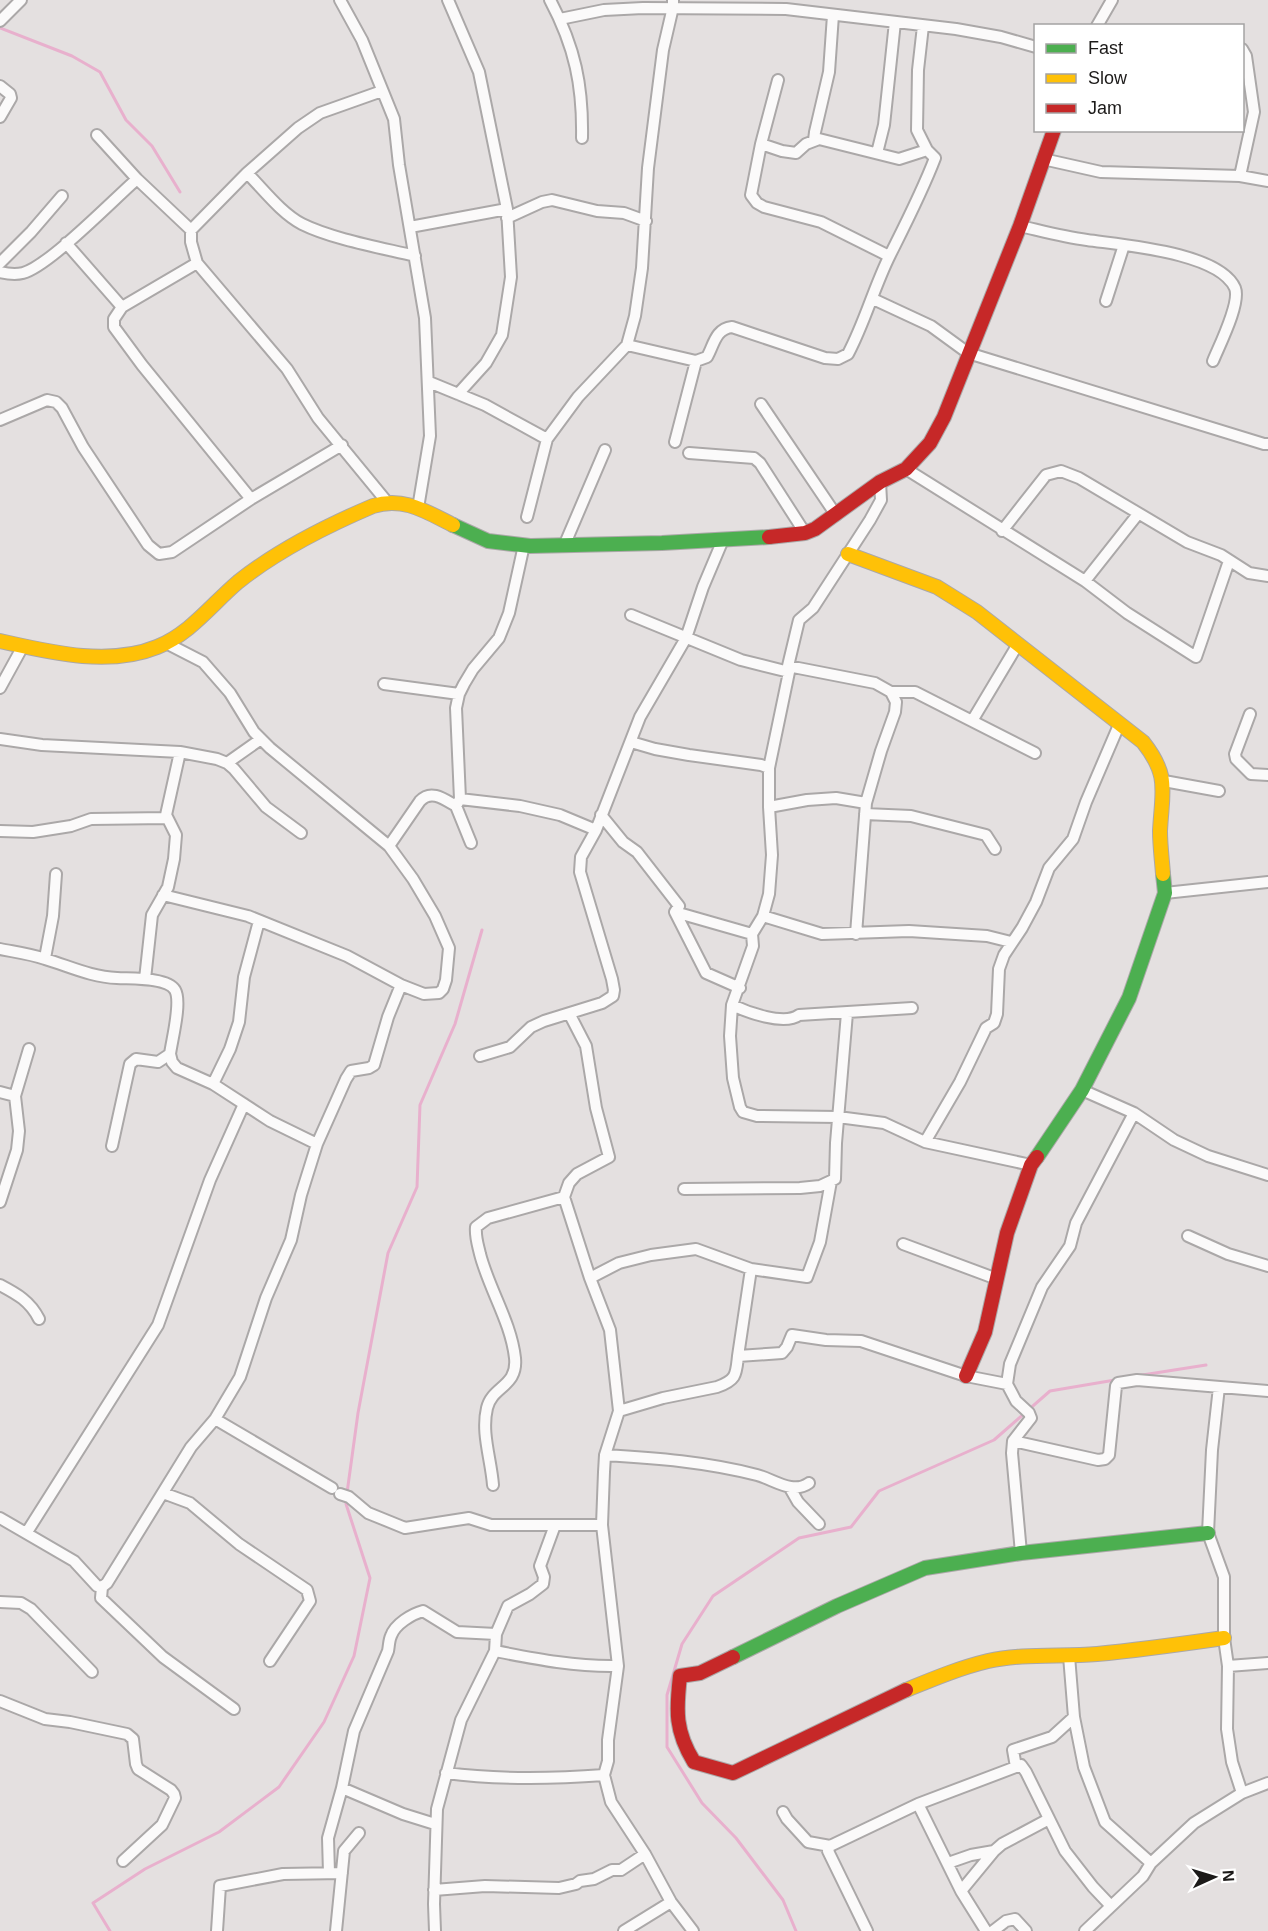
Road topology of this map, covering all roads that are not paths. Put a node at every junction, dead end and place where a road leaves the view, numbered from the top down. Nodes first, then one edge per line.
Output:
1 (21, 0) edge
2 (340, 0) edge
3 (448, 0) edge
4 (550, 0) edge
5 (1112, 0) edge
6 (641, 4) edge
7 (673, 4) edge
8 (833, 15) junction
9 (560, 18) junction
10 (0, 21) edge
11 (895, 22) junction
12 (1097, 24) edge
13 (923, 26) junction
14 (1034, 47) edge
15 (1244, 52) edge
16 (778, 80) dead end
17 (0, 86) edge
18 (382, 91) junction
19 (0, 117) edge
20 (1053, 132) edge
21 (98, 135) dead end
22 (582, 138) dead end
23 (814, 140) junction
24 (760, 144) junction
25 (927, 150) junction
26 (877, 153) junction
27 (1043, 159) junction
28 (247, 172) junction
29 (1240, 176) junction
30 (137, 179) junction
31 (1268, 180) edge
32 (62, 196) dead end
33 (507, 214) junction
34 (645, 221) junction
35 (1020, 226) junction
36 (410, 227) junction
37 (191, 230) junction
38 (66, 243) junction
39 (1124, 245) junction
40 (415, 256) junction
41 (889, 256) junction
42 (0, 263) edge
43 (196, 263) junction
44 (0, 272) edge
45 (873, 299) junction
46 (1107, 301) dead end
47 (122, 307) junction
48 (627, 345) junction
49 (968, 353) junction
50 (696, 361) junction
51 (1213, 361) dead end
52 (429, 382) junction
53 (458, 394) junction
54 (761, 404) dead end
55 (0, 420) edge
56 (547, 439) junction
57 (675, 442) dead end
58 (1268, 444) edge
59 (342, 445) junction
60 (605, 450) dead end
61 (689, 453) dead end
62 (906, 469) junction
63 (880, 482) junction
64 (251, 499) junction
65 (387, 502) junction
66 (418, 508) junction
67 (1138, 514) junction
68 (836, 515) junction
69 (527, 517) dead end
70 (1002, 531) junction
71 (804, 533) junction
72 (722, 542) junction
73 (524, 545) junction
74 (564, 546) junction
75 (848, 554) junction
76 (1229, 561) junction
77 (1268, 576) edge
78 (1085, 581) junction
79 (632, 615) dead end
80 (686, 638) junction
81 (0, 641) edge
82 (166, 643) junction
83 (1018, 644) junction
84 (23, 646) junction
85 (789, 669) junction
86 (384, 684) dead end
87 (0, 688) edge
88 (891, 692) junction
89 (459, 694) junction
90 (1250, 714) dead end
91 (972, 722) junction
92 (1119, 725) junction
93 (0, 739) edge
94 (261, 739) junction
95 (631, 742) junction
96 (180, 752) junction
97 (1035, 753) dead end
98 (227, 763) junction
99 (769, 768) junction
100 (1268, 775) edge
101 (1164, 781) junction
102 (1219, 791) dead end
103 (458, 803) junction
104 (769, 807) junction
105 (866, 809) junction
106 (601, 815) junction
107 (167, 818) junction
108 (596, 830) junction
109 (0, 831) edge
110 (301, 833) dead end
111 (471, 843) dead end
112 (389, 846) junction
113 (995, 849) dead end
114 (56, 874) dead end
115 (1268, 882) edge
116 (1165, 893) junction
117 (163, 895) junction
118 (675, 912) junction
119 (763, 916) junction
120 (259, 921) junction
121 (752, 934) junction
122 (856, 934) junction
123 (1011, 942) junction
124 (0, 949) edge
125 (45, 958) junction
126 (145, 979) junction
127 (401, 985) junction
128 (740, 988) junction
129 (732, 1005) junction
130 (912, 1008) dead end
131 (848, 1013) junction
132 (570, 1015) junction
133 (28, 1049) dead end
134 (170, 1054) junction
135 (480, 1056) dead end
136 (213, 1084) junction
137 (1082, 1090) junction
138 (0, 1092) edge
139 (15, 1096) junction
140 (244, 1104) junction
141 (1134, 1113) junction
142 (838, 1117) junction
143 (925, 1142) junction
144 (317, 1144) junction
145 (112, 1146) dead end
146 (1031, 1165) junction
147 (1268, 1175) edge
148 (831, 1181) junction
149 (684, 1189) dead end
150 (564, 1197) junction
151 (0, 1202) edge
152 (1188, 1236) dead end
153 (903, 1244) dead end
154 (1268, 1266) edge
155 (751, 1269) junction
156 (590, 1278) junction
157 (996, 1279) junction
158 (0, 1285) edge
159 (39, 1319) dead end
160 (738, 1356) junction
161 (966, 1376) junction
162 (1007, 1384) junction
163 (1219, 1387) junction
164 (1268, 1391) edge
165 (619, 1411) junction
166 (214, 1419) junction
167 (1013, 1441) junction
168 (605, 1455) junction
169 (809, 1483) dead end
170 (493, 1485) dead end
171 (790, 1488) junction
172 (163, 1493) junction
173 (0, 1518) edge
174 (819, 1524) dead end
175 (555, 1525) junction
176 (602, 1525) junction
177 (27, 1532) junction
178 (1208, 1533) junction
179 (1021, 1553) junction
180 (102, 1587) junction
181 (0, 1602) edge
182 (495, 1634) junction
183 (1224, 1638) junction
184 (495, 1651) junction
185 (1069, 1656) junction
186 (270, 1661) dead end
187 (1268, 1663) edge
188 (618, 1666) junction
189 (1228, 1666) junction
190 (92, 1672) dead end
191 (0, 1701) edge
192 (234, 1709) dead end
193 (1074, 1717) junction
194 (1016, 1767) junction
195 (446, 1773) junction
196 (604, 1775) junction
197 (1268, 1782) edge
198 (342, 1788) junction
199 (1242, 1793) junction
200 (918, 1804) junction
201 (783, 1812) dead end
202 (1049, 1819) junction
203 (435, 1824) junction
204 (359, 1833) dead end
205 (830, 1846) junction
206 (994, 1851) junction
207 (645, 1854) junction
208 (123, 1861) dead end
209 (948, 1863) junction
210 (1151, 1863) junction
211 (329, 1873) junction
212 (342, 1873) junction
213 (434, 1890) junction
214 (961, 1891) junction
215 (671, 1902) junction
216 (1111, 1906) junction
217 (1087, 1930) edge
218 (217, 1931) edge
219 (336, 1931) edge
220 (435, 1931) edge
221 (624, 1931) edge
222 (693, 1931) edge
223 (867, 1931) edge
224 (986, 1931) edge
225 (993, 1931) edge
226 (1026, 1931) edge

1 - 10 street
2 - 18 street
3 - 33 street
4 - 9 street
5 - 12 street
6 - 7 street
6 - 9 street
7 - 8 street
7 - 34 street
8 - 11 street
8 - 23 street
9 - 22 street
11 - 13 street
11 - 26 street
13 - 14 street
13 - 25 street
15 - 29 street
16 - 24 street
17 - 19 street
18 - 28 street
18 - 36 street
20 - 27 street
21 - 30 street
23 - 24 street
23 - 26 street
24 - 41 street
25 - 26 street
25 - 41 street
27 - 29 street
27 - 35 street
28 - 37 street
28 - 40 street
29 - 31 street
30 - 37 street
30 - 38 street
32 - 42 street
33 - 34 street
33 - 36 street
33 - 53 street
34 - 48 street
35 - 39 street
35 - 49 street
36 - 40 street
37 - 43 street
38 - 44 street
38 - 47 street
39 - 46 street
39 - 51 street
40 - 52 street
41 - 45 street
43 - 47 street
43 - 59 street
45 - 49 street
45 - 50 street
47 - 64 street
48 - 50 street
48 - 56 street
49 - 58 street
49 - 62 street
50 - 57 street
52 - 53 street
52 - 66 street
53 - 56 street
54 - 68 street
55 - 64 street
56 - 69 street
59 - 64 street
59 - 65 street
60 - 74 street
61 - 71 street
62 - 63 street
62 - 70 street
63 - 68 street
63 - 75 street
65 - 66 street
65 - 82 street
66 - 73 street
67 - 70 street
67 - 76 street
67 - 78 street
68 - 71 street
70 - 78 street
71 - 72 street
72 - 74 street
72 - 80 street
73 - 74 street
73 - 89 street
75 - 83 street
75 - 85 street
76 - 77 street
76 - 78 street
79 - 80 street
80 - 85 street
80 - 95 street
81 - 84 street
82 - 84 street
82 - 94 street
83 - 91 street
83 - 92 street
84 - 87 street
85 - 88 street
85 - 99 street
86 - 89 street
88 - 91 street
88 - 105 street
89 - 103 street
90 - 100 street
91 - 97 street
92 - 101 street
92 - 123 street
93 - 96 street
94 - 98 street
94 - 112 street
95 - 99 street
95 - 106 street
96 - 98 street
96 - 107 street
98 - 110 street
99 - 104 street
101 - 102 street
101 - 116 street
103 - 108 street
103 - 111 street
103 - 112 street
104 - 105 street
104 - 119 street
105 - 113 street
105 - 122 street
106 - 108 street
106 - 118 street
107 - 109 street
107 - 117 street
108 - 132 street
112 - 127 street
114 - 125 street
115 - 116 street
116 - 137 street
117 - 120 street
117 - 126 street
118 - 121 street
118 - 128 street
119 - 121 street
119 - 122 street
120 - 127 street
120 - 136 street
121 - 128 street
122 - 123 street
123 - 143 street
124 - 125 street
125 - 126 street
126 - 134 street
127 - 144 street
128 - 129 street
129 - 131 street
129 - 142 street
130 - 131 street
131 - 142 street
132 - 135 street
132 - 150 street
133 - 139 street
134 - 136 street
134 - 145 street
136 - 140 street
137 - 141 street
137 - 146 street
138 - 139 street
139 - 151 street
140 - 144 street
140 - 177 street
141 - 147 street
141 - 162 street
142 - 143 street
142 - 148 street
143 - 146 street
144 - 166 street
146 - 157 street
148 - 149 street
148 - 155 street
150 - 156 street
150 - 170 street
152 - 154 street
153 - 157 street
155 - 156 street
155 - 160 street
156 - 165 street
157 - 161 street
158 - 159 street
160 - 161 street
160 - 165 street
161 - 162 street
162 - 167 street
163 - 164 street
163 - 167 street
163 - 178 street
165 - 168 street
166 - 172 street
166 - 175 street
167 - 179 street
168 - 171 street
168 - 176 street
169 - 171 street
171 - 174 street
172 - 180 street
172 - 186 street
173 - 177 street
175 - 176 street
175 - 182 street
176 - 188 street
177 - 180 street
178 - 179 street
178 - 183 street
179 - 185 street
180 - 192 street
181 - 190 street
182 - 184 street
182 - 198 street
183 - 185 street
183 - 189 street
184 - 188 street
184 - 195 street
185 - 193 street
187 - 189 street
188 - 196 street
189 - 199 street
191 - 208 street
193 - 194 street
193 - 210 street
194 - 200 street
194 - 202 street
195 - 196 street
195 - 203 street
196 - 207 street
197 - 199 street
198 - 203 street
198 - 211 street
199 - 210 street
200 - 205 street
200 - 209 street
201 - 205 street
202 - 206 street
202 - 216 street
203 - 213 street
204 - 212 street
205 - 223 street
206 - 209 street
206 - 214 street
207 - 213 street
207 - 215 street
209 - 214 street
210 - 216 street
211 - 212 street
211 - 218 street
212 - 219 street
213 - 220 street
214 - 224 street
215 - 221 street
215 - 222 street
216 - 217 street
225 - 226 street

